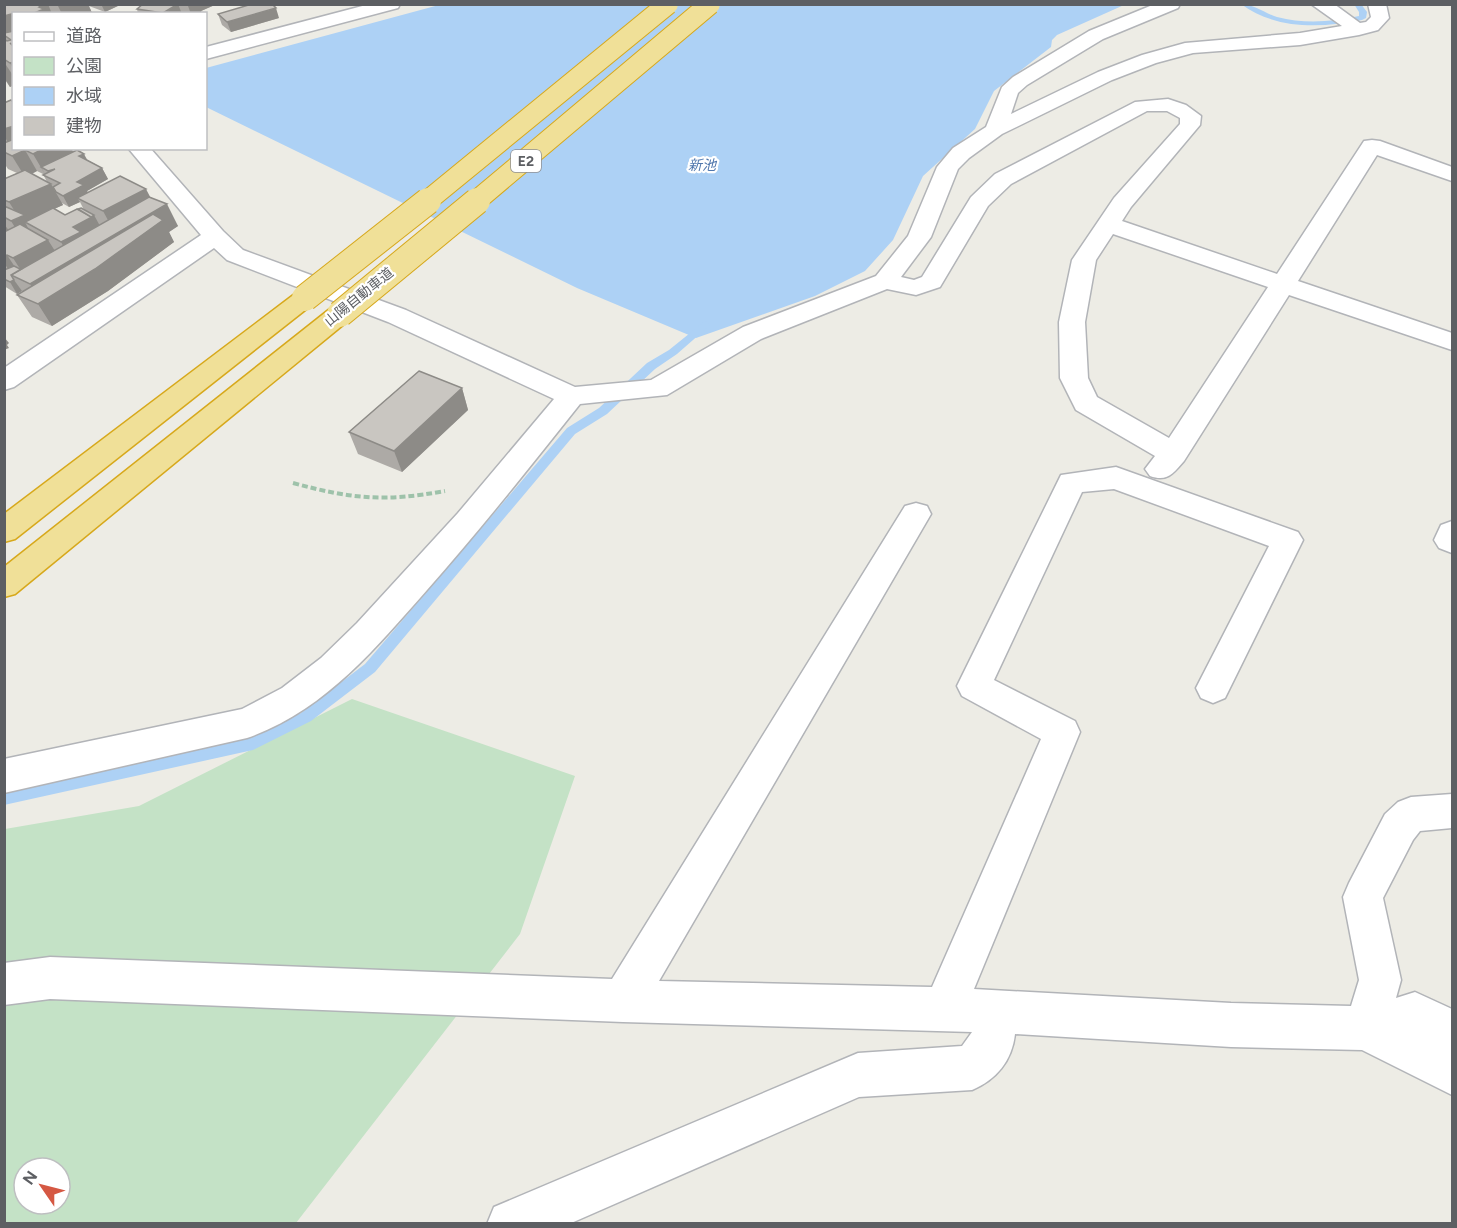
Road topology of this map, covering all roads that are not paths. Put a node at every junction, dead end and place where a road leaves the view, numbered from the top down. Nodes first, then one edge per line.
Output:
1 (392, 4) edge
2 (668, 4) edge
3 (710, 4) edge
4 (1172, 4) edge
5 (1319, 4) edge
6 (1377, 4) edge
7 (1352, 24) junction
8 (207, 53) edge
9 (995, 130) junction
10 (140, 150) edge
11 (1452, 174) edge
12 (1108, 224) junction
13 (215, 236) junction
14 (885, 281) junction
15 (1282, 284) junction
16 (1452, 342) edge
17 (4, 381) edge
18 (572, 396) junction
19 (1174, 453) junction
20 (1143, 489) junction
21 (916, 514) dead end
22 (4, 531) edge
23 (1452, 533) edge
24 (1452, 541) edge
25 (4, 585) edge
26 (1213, 688) dead end
27 (4, 776) edge
28 (1452, 811) edge
29 (4, 984) edge
30 (623, 1001) junction
31 (944, 1010) junction
32 (997, 1012) junction
33 (1366, 1028) junction
34 (1452, 1031) edge
35 (1452, 1073) edge
36 (511, 1224) edge

1 - 8 street
2 - 22 highway, E2, bridge
3 - 25 highway, 山陽自動車道 / E2, bridge
4 - 9 street
5 - 7 street
6 - 7 street
7 - 9 street
9 - 14 street
10 - 13 street
11 - 15 street
12 - 14 street
12 - 15 street
12 - 19 street
13 - 17 street
13 - 18 street
14 - 18 street
15 - 16 street
15 - 19 street
18 - 27 street
19 - 20 street
20 - 26 street
20 - 31 street
21 - 30 street
23 - 24 street
28 - 33 street
29 - 30 street
30 - 31 street
31 - 32 street
32 - 33 street
32 - 36 street
33 - 34 street
33 - 35 street

